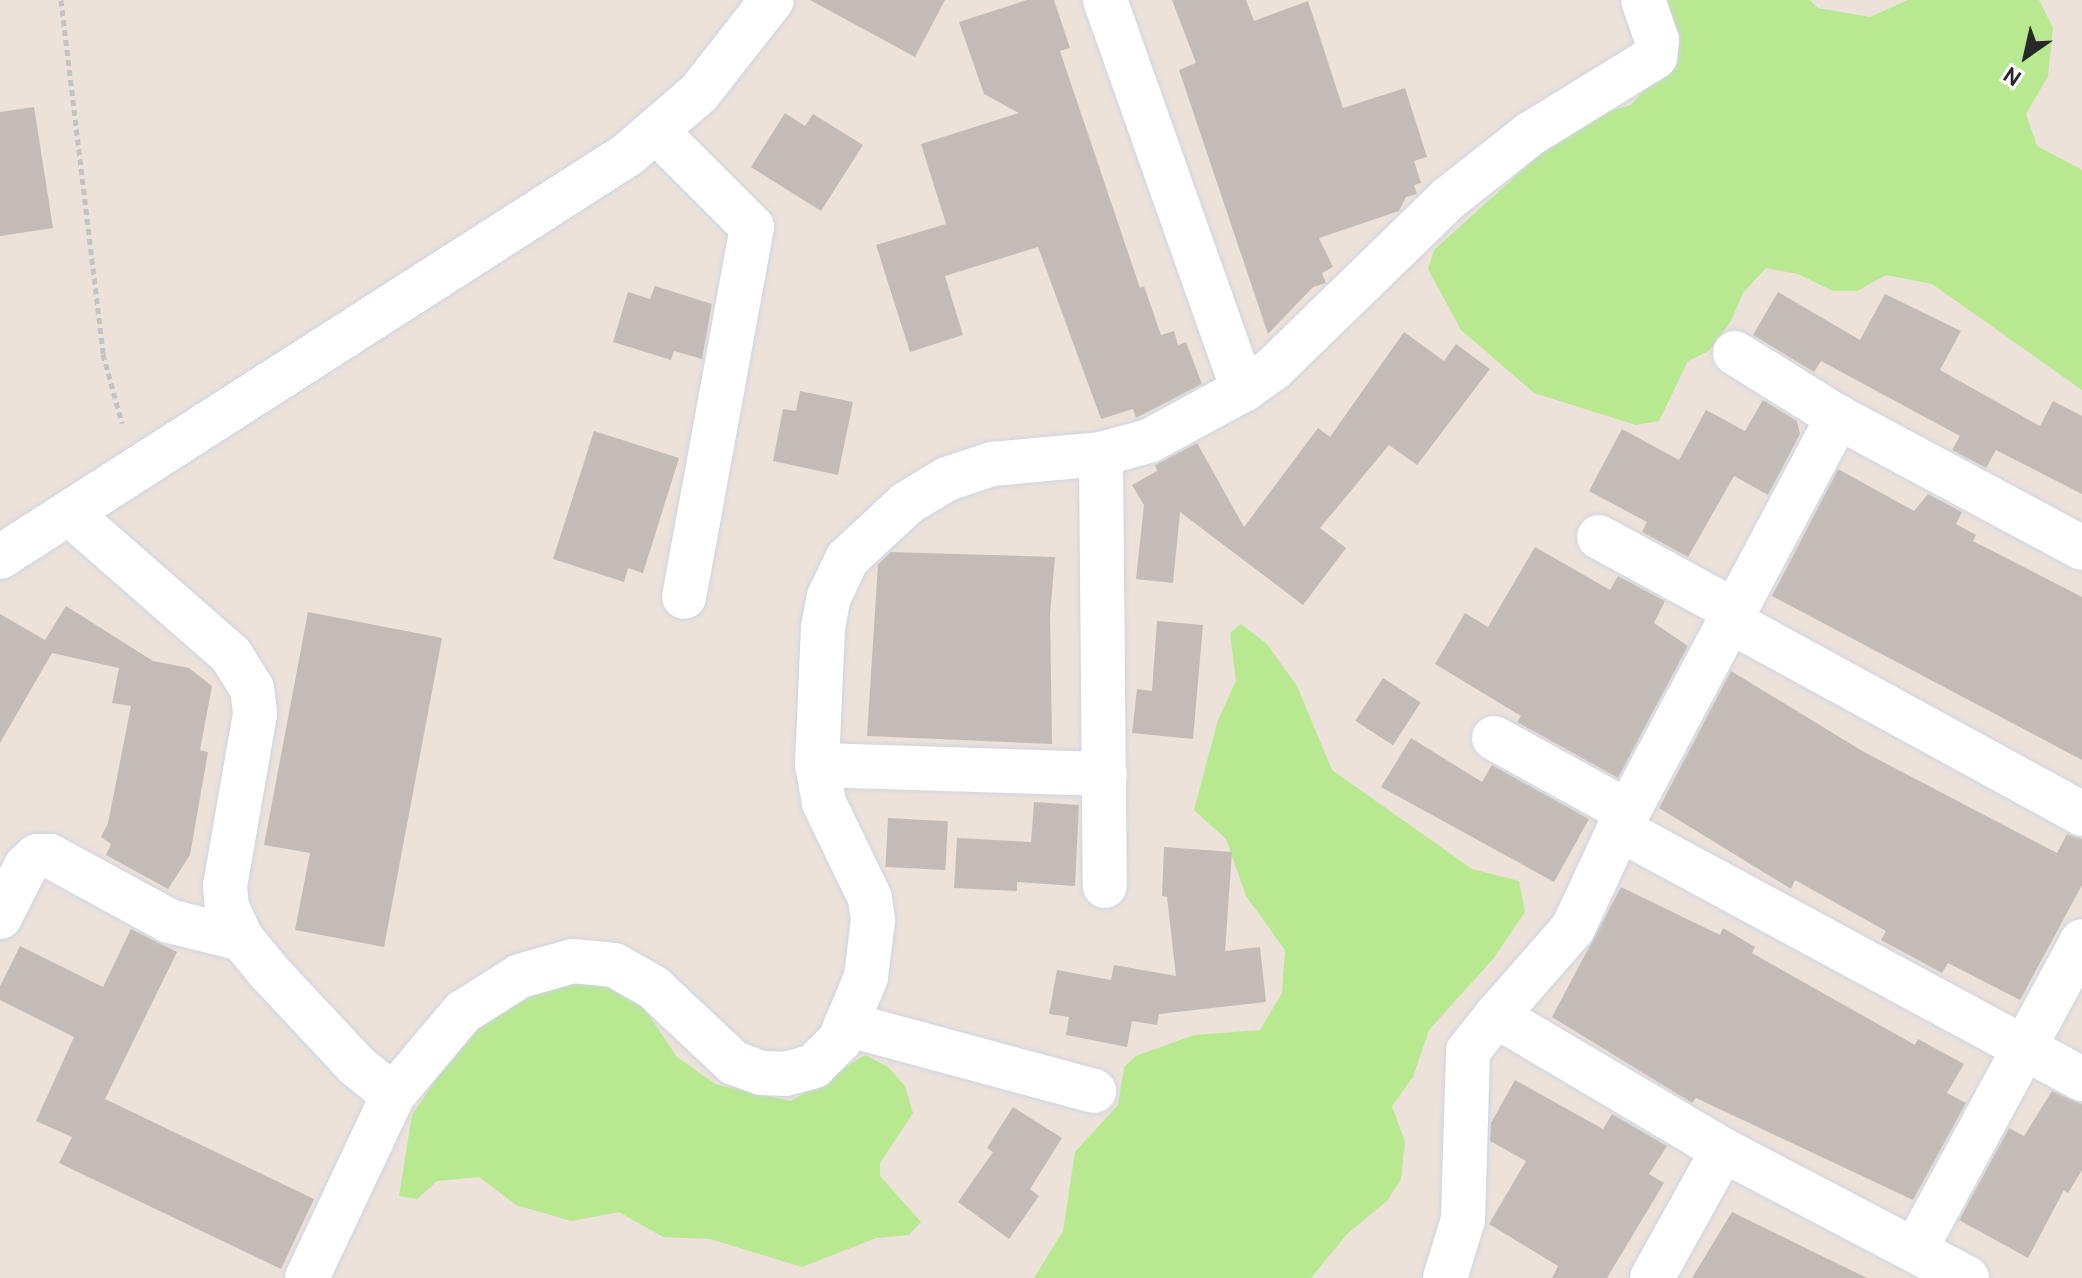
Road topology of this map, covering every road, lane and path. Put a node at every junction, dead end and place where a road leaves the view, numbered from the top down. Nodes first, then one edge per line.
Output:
1 (61, 0) edge
2 (772, 0) edge
3 (1105, 0) edge
4 (1643, 0) edge
5 (657, 132) junction
6 (1735, 353) dead end
7 (1243, 390) junction
8 (1838, 417) junction
9 (1101, 454) junction
10 (134, 467) junction
11 (70, 514) junction
12 (1599, 537) dead end
13 (2082, 548) edge
14 (0, 557) edge
15 (684, 597) dead end
16 (1731, 615) junction
17 (1494, 738) dead end
18 (817, 765) junction
19 (1105, 774) junction
20 (2082, 814) edge
21 (1623, 820) junction
22 (1105, 886) dead end
23 (0, 917) edge
24 (242, 939) junction
25 (2082, 941) edge
26 (1496, 1016) junction
27 (846, 1024) junction
28 (2023, 1048) junction
29 (2082, 1079) edge
30 (1094, 1091) dead end
31 (393, 1095) junction
32 (1723, 1150) junction
33 (1915, 1250) junction
34 (307, 1278) edge
35 (1445, 1278) edge
36 (1652, 1278) edge
37 (1967, 1278) edge

1 - 10 path
2 - 5 street
3 - 7 street
4 - 7 street
5 - 10 street
5 - 15 street
6 - 8 street
7 - 9 street
8 - 13 street
8 - 16 street
9 - 18 street
9 - 19 street
10 - 11 street
11 - 14 street
11 - 24 street
12 - 16 street
16 - 20 street
16 - 21 street
17 - 21 street
18 - 19 street
18 - 27 street
19 - 22 street
21 - 26 street
21 - 28 street
23 - 24 street
24 - 31 street
25 - 28 street
26 - 32 street
26 - 35 street
27 - 30 street
27 - 31 street
28 - 29 street
28 - 33 street
31 - 34 street
32 - 33 street
32 - 36 street
33 - 37 street

